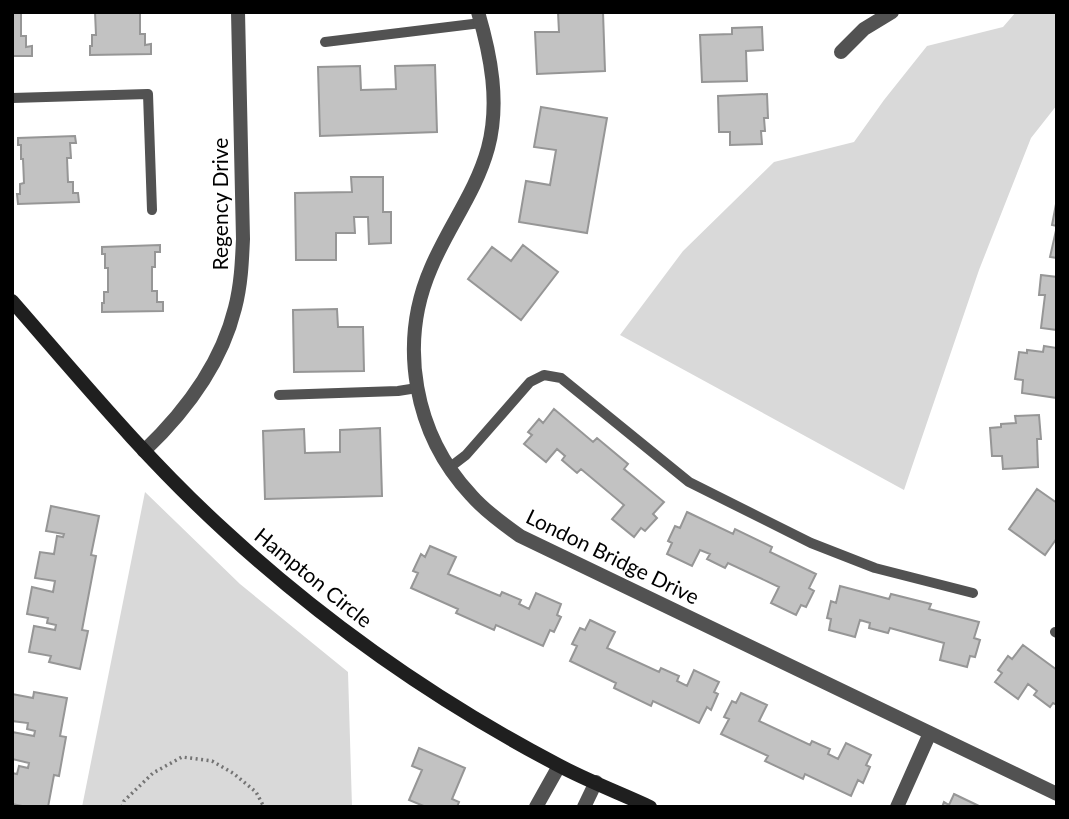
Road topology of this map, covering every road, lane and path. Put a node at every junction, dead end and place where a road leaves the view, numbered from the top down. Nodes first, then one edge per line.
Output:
1 (238, 12) edge
2 (891, 12) edge
3 (479, 18) edge
4 (325, 43) dead end
5 (841, 52) dead end
6 (12, 97) edge
7 (152, 210) dead end
8 (12, 301) edge
9 (417, 388) junction
10 (279, 395) dead end
11 (144, 451) junction
12 (449, 468) junction
13 (973, 593) dead end
14 (930, 733) junction
15 (559, 766) junction
16 (596, 782) junction
17 (1057, 794) edge
18 (121, 807) edge
19 (264, 807) edge
20 (536, 807) edge
21 (584, 807) edge
22 (650, 807) edge
23 (897, 807) edge

1 - 11 street, Regency Drive
2 - 5 street
3 - 4 lane
3 - 9 street, London Bridge Drive
6 - 7 lane
8 - 11 street, Hampton Circle
9 - 10 lane
9 - 12 street, London Bridge Drive
11 - 15 street, Hampton Circle
12 - 13 lane
12 - 14 street, London Bridge Drive
14 - 17 street, London Bridge Drive
14 - 23 street
15 - 16 street, Hampton Circle
15 - 20 street
16 - 21 street
16 - 22 street, Hampton Circle
18 - 19 path

